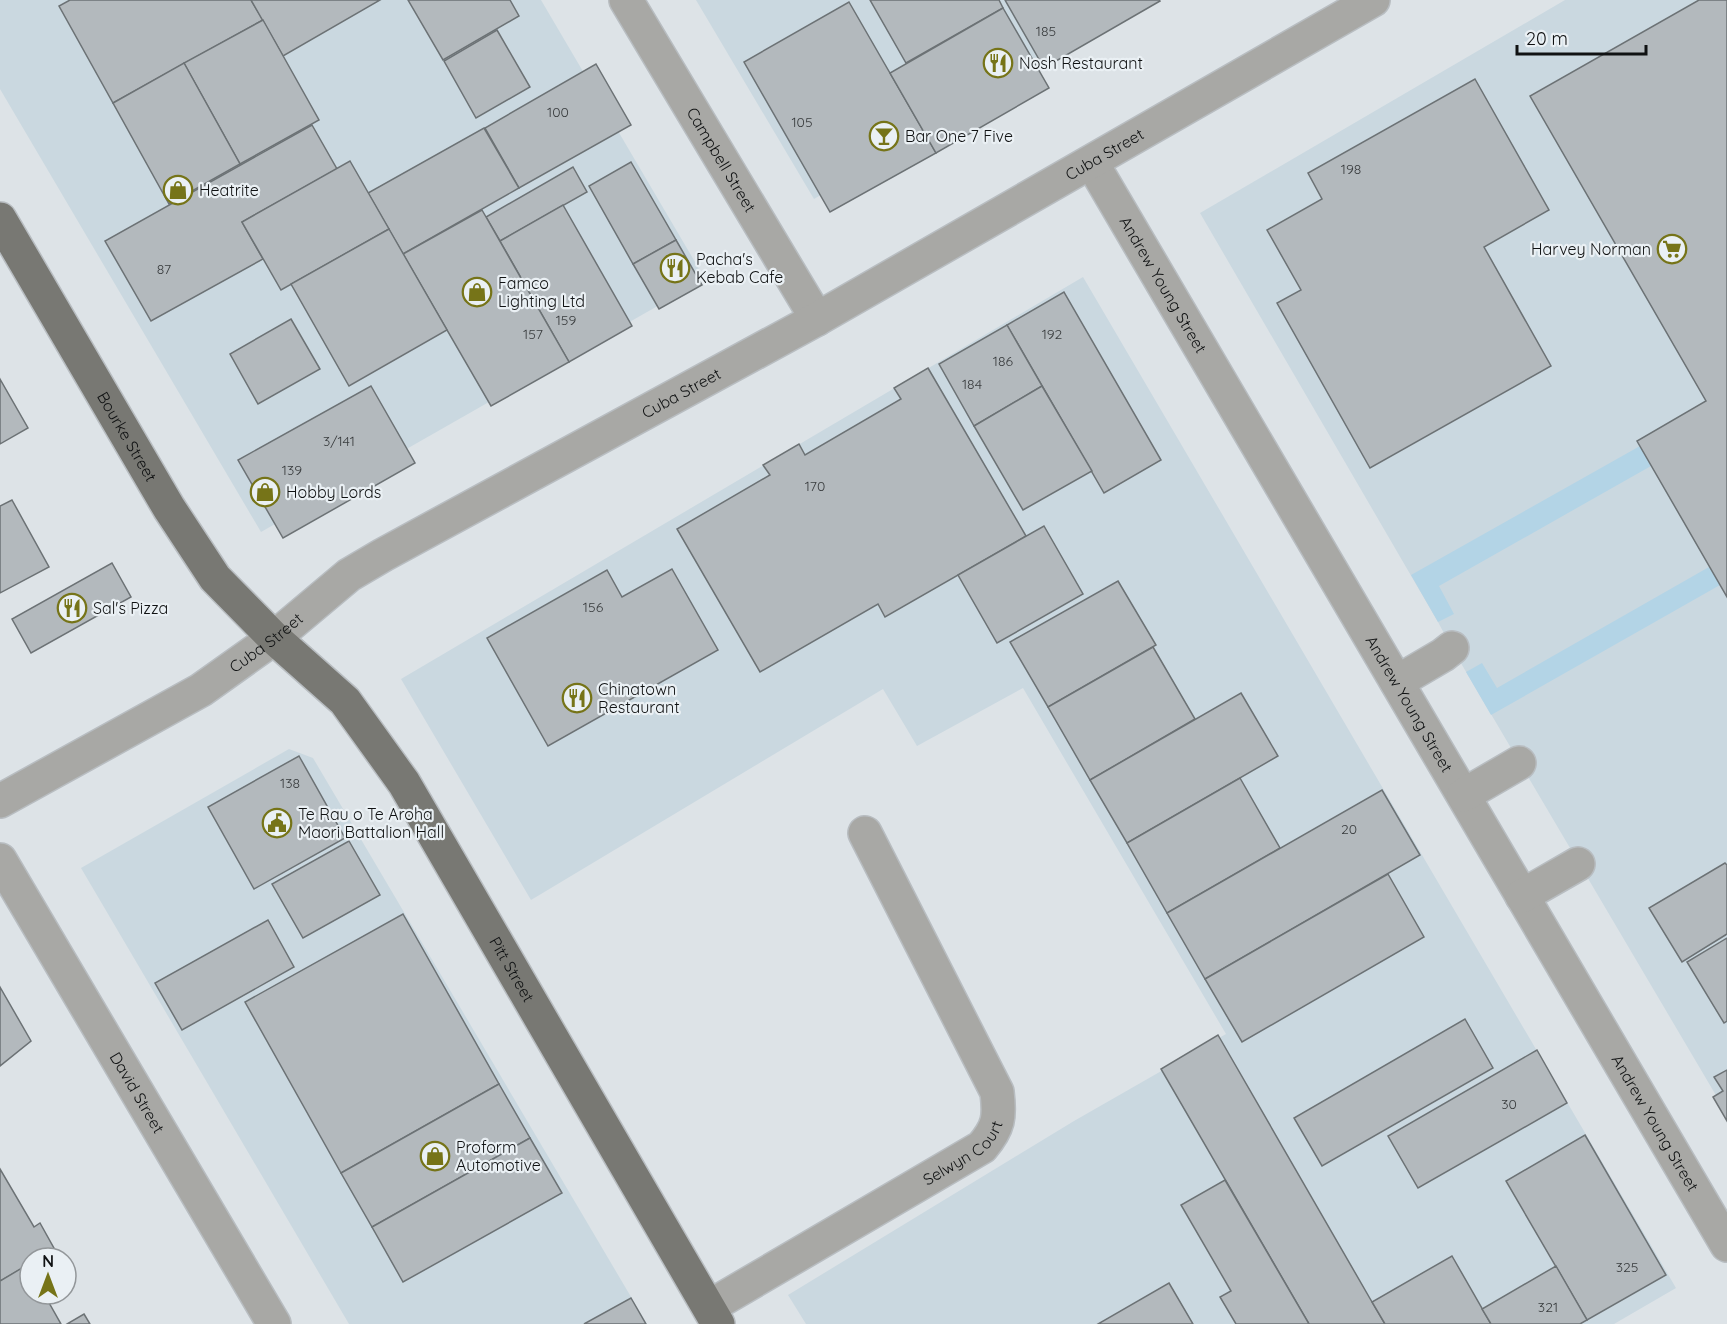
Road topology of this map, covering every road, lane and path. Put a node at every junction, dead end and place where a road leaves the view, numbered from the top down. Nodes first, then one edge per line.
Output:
1 (626, 0) edge
2 (1373, 0) edge
3 (1092, 163) junction
4 (0, 219) edge
5 (817, 319) junction
6 (274, 638) junction
7 (1452, 648) dead end
8 (1397, 682) junction
9 (1519, 764) dead end
10 (1464, 795) junction
11 (0, 801) edge
12 (865, 833) dead end
13 (0, 860) edge
14 (1578, 864) dead end
15 (1522, 896) junction
16 (1727, 1245) edge
17 (713, 1316) edge
18 (274, 1324) edge

1 - 5 street, Campbell Street
2 - 3 street, Cuba Street
3 - 5 street, Cuba Street
3 - 8 street, Andrew Young Street
4 - 6 main road, Bourke Street
5 - 6 street, Cuba Street
6 - 11 street, Cuba Street
6 - 17 main road, Pitt Street
7 - 8 street
8 - 10 street, Andrew Young Street
9 - 10 street
10 - 15 street, Andrew Young Street
12 - 17 street, Selwyn Court
13 - 18 street, David Street
14 - 15 street
15 - 16 street, Andrew Young Street

